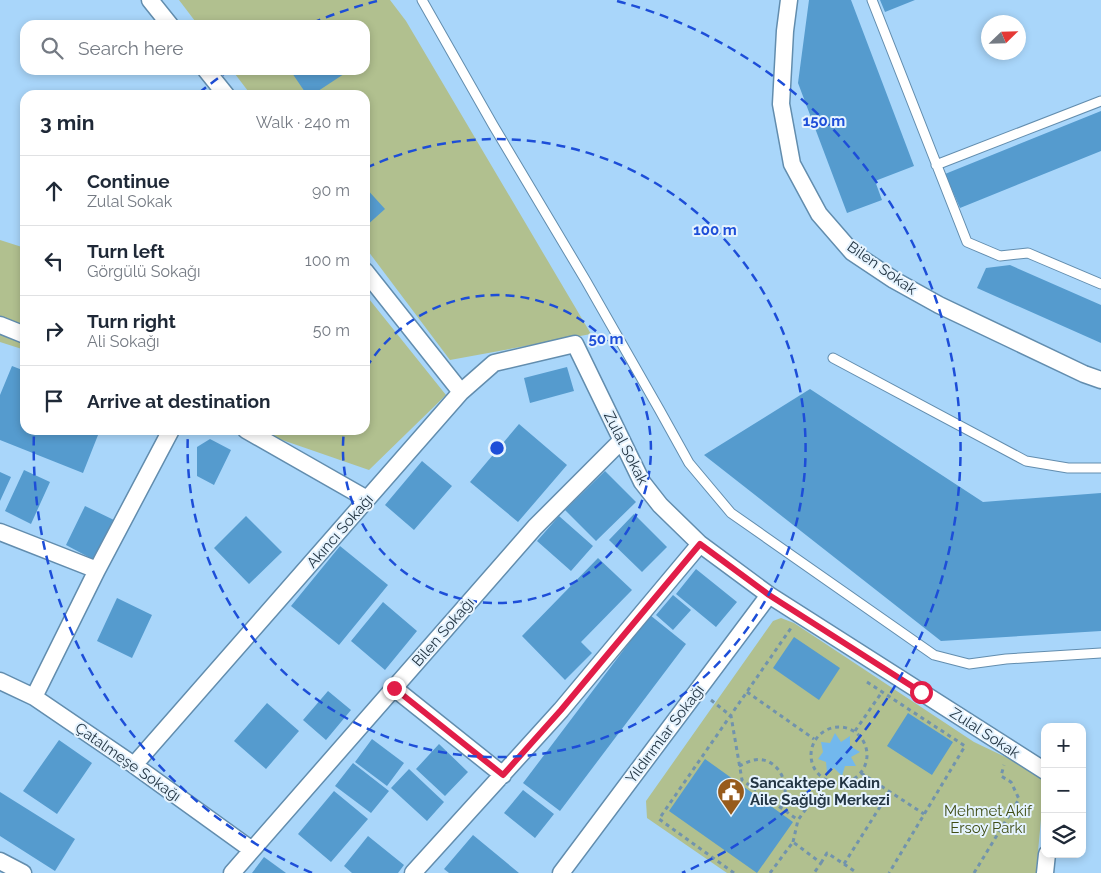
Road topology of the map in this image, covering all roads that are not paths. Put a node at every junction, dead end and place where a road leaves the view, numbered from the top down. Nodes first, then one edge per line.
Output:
1 (150, 0) edge
2 (422, 0) edge
3 (789, 0) edge
4 (872, 0) edge
5 (166, 20) edge
6 (210, 75) edge
7 (222, 90) edge
8 (1101, 101) edge
9 (936, 165) junction
10 (370, 277) edge
11 (1101, 284) edge
12 (0, 326) edge
13 (20, 333) edge
14 (575, 344) joint
15 (833, 358) dead end
16 (1101, 380) edge
17 (461, 392) junction
18 (168, 435) edge
19 (255, 435) edge
20 (621, 441) junction
21 (1101, 468) edge
22 (367, 499) junction
23 (0, 532) edge
24 (700, 544) junction
25 (97, 570) junction
26 (769, 595) junction
27 (1101, 653) edge
28 (0, 681) edge
29 (394, 688) junction
30 (34, 697) junction
31 (134, 765) junction
32 (1041, 769) edge
33 (503, 775) junction
34 (252, 850) junction
35 (1047, 858) edge
36 (0, 861) edge
37 (416, 872) edge
38 (23, 873) edge
39 (232, 873) edge
40 (562, 873) edge
41 (1046, 873) edge

1 - 5 street
2 - 27 lane
3 - 16 street, Bilen Sokak
4 - 9 lane
6 - 7 street
8 - 9 lane
9 - 11 lane
10 - 17 street
12 - 13 street
14 - 17 street, Akıncı Sokağı
14 - 20 street, Zulal Sokak
15 - 21 lane
17 - 22 street, Akıncı Sokağı
18 - 25 street
19 - 22 street
20 - 24 street, Zulal Sokak
20 - 29 street, Bilen Sokağı
22 - 31 street, Akıncı Sokağı
23 - 25 street
24 - 26 street, Zulal Sokak
24 - 33 street
25 - 30 street
26 - 32 street, Zulal Sokak
26 - 40 street, Yıldırımlar Sokağı
28 - 30 street, Çatalmeşe Sokağı
29 - 33 street
29 - 34 street, Bilen Sokağı
30 - 31 street, Çatalmeşe Sokağı
31 - 34 street, Çatalmeşe Sokağı
33 - 37 street
34 - 39 street, Bilen Sokağı
35 - 41 street
36 - 38 street

